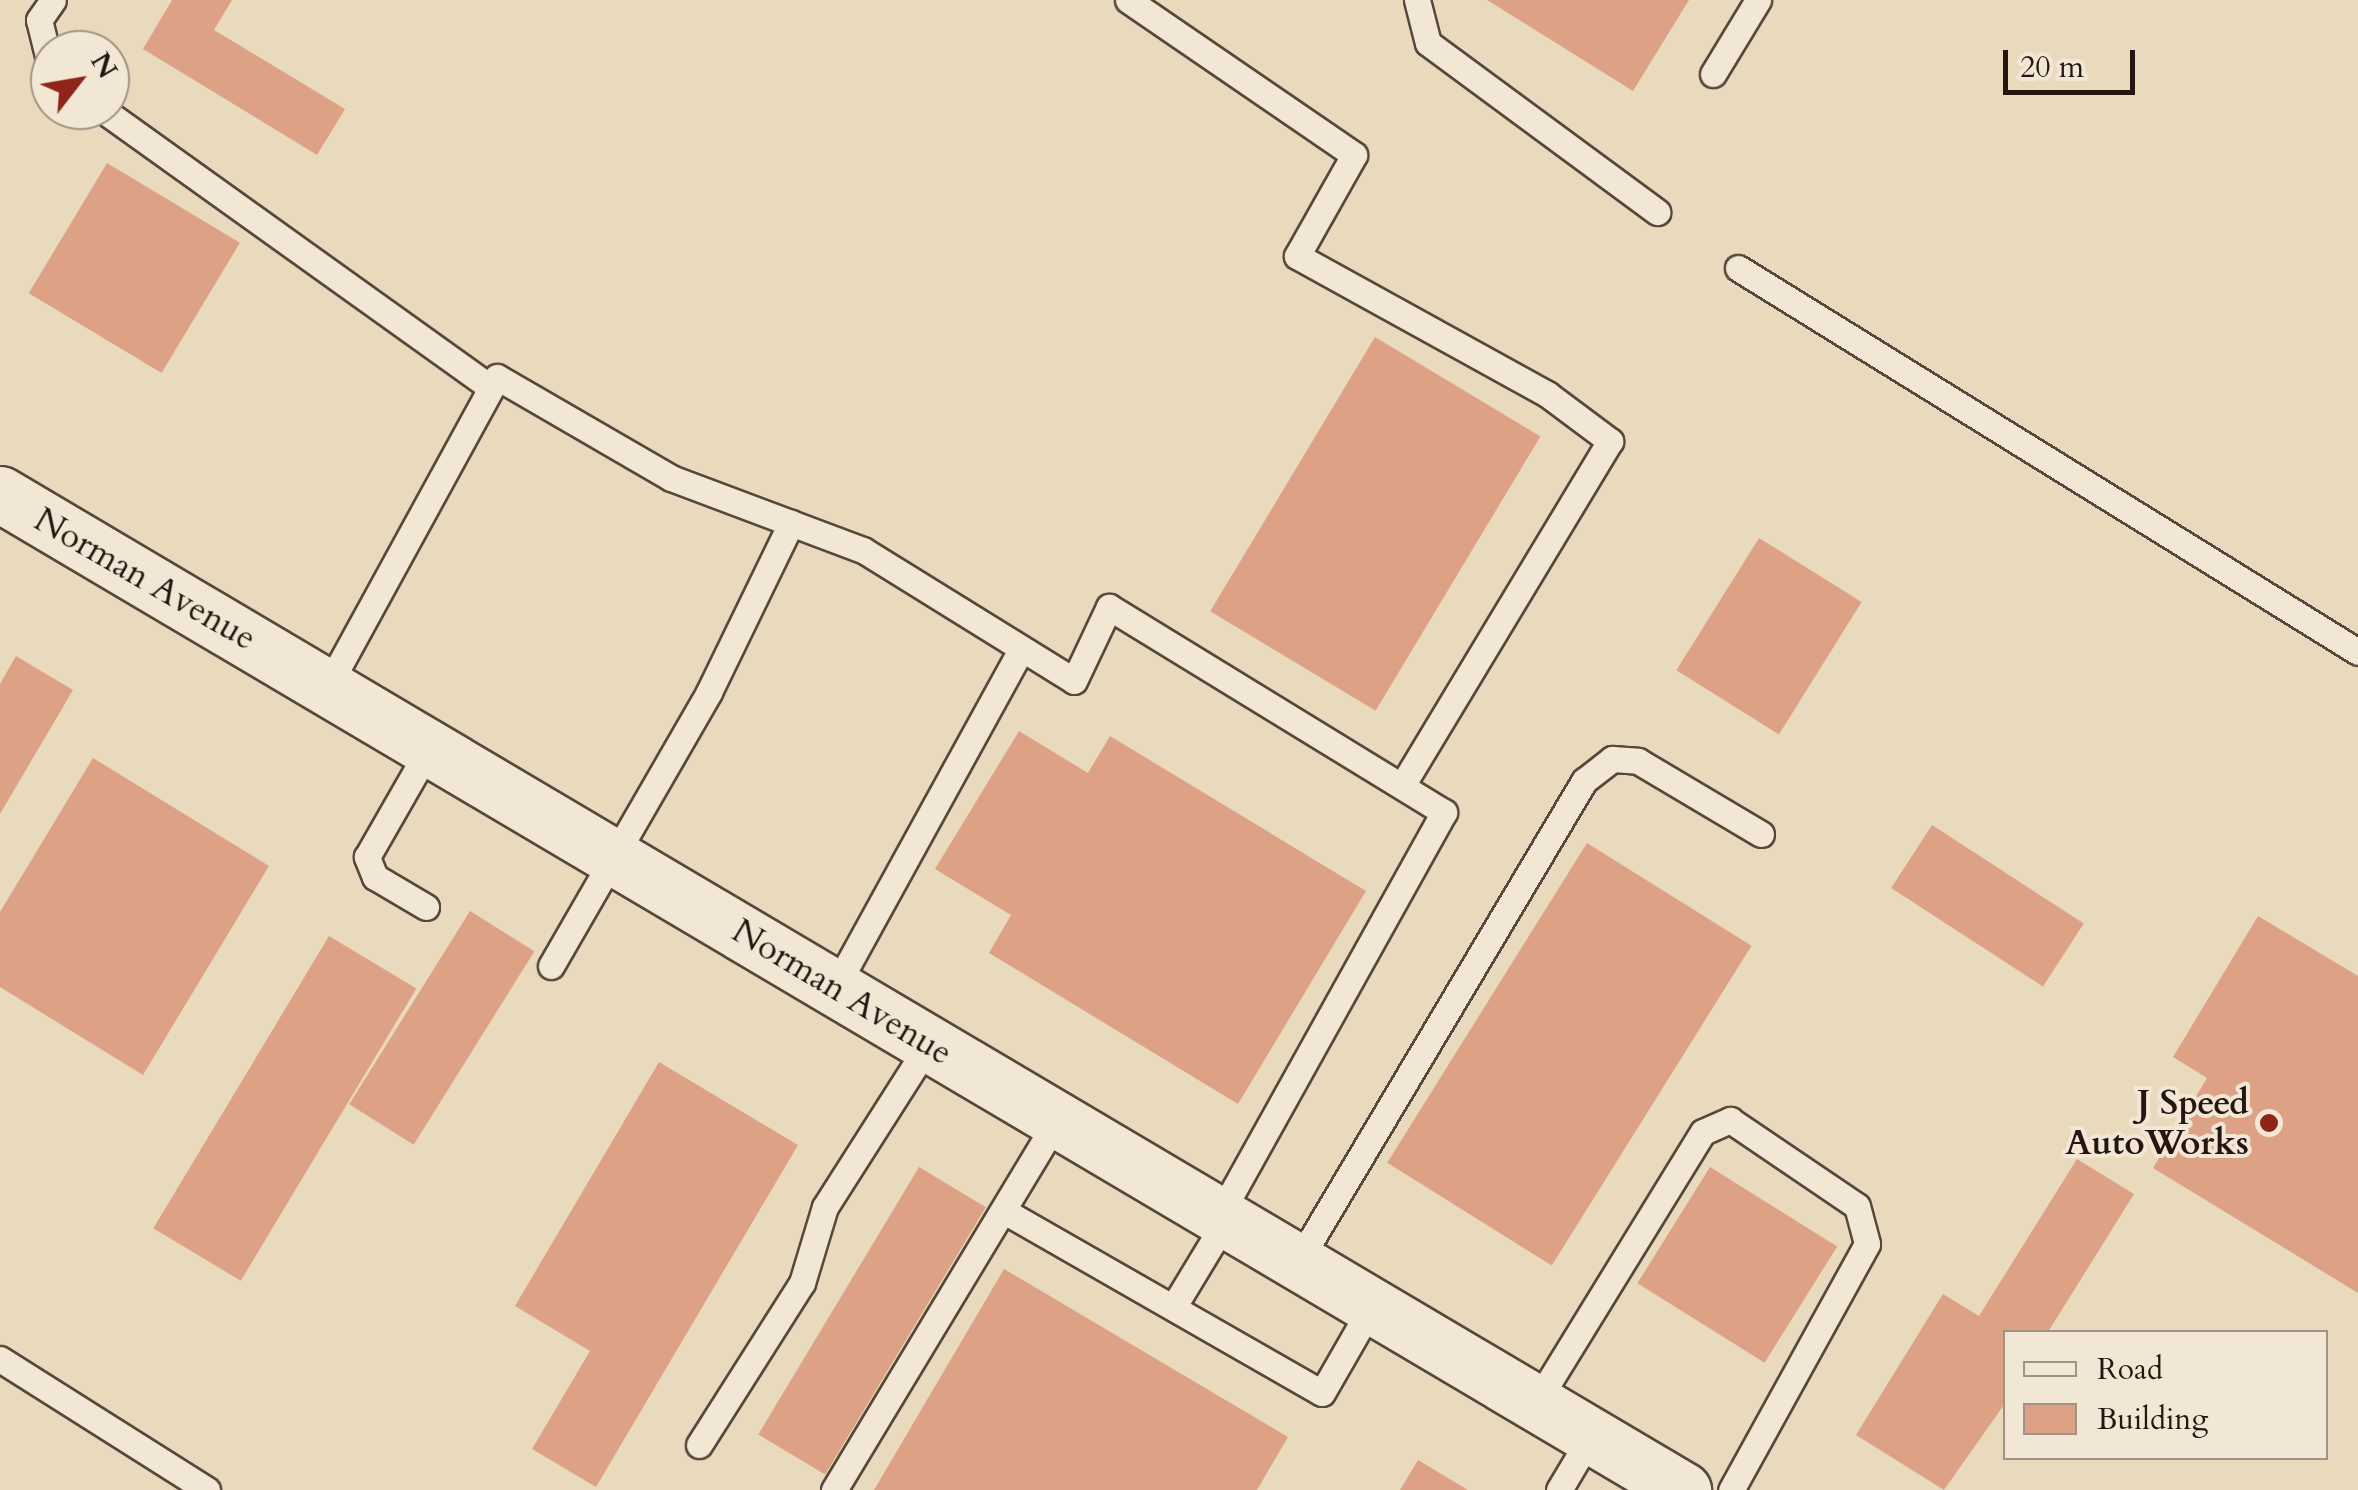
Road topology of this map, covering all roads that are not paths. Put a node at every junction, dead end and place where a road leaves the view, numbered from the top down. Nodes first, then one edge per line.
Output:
1 (52, 0) edge
2 (1128, 0) edge
3 (1417, 0) edge
4 (1758, 0) edge
5 (42, 30) edge
6 (1713, 74) dead end
7 (130, 129) edge
8 (1657, 212) dead end
9 (1738, 268) dead end
10 (490, 387) junction
11 (6, 511) edge
12 (792, 523) junction
13 (1021, 649) junction
14 (2358, 652) edge
15 (328, 686) junction
16 (430, 747) junction
17 (1404, 783) junction
18 (1761, 834) dead end
19 (616, 858) junction
20 (426, 907) dead end
21 (552, 966) dead end
22 (835, 988) junction
23 (929, 1044) junction
24 (1058, 1119) junction
25 (1004, 1212) junction
26 (1223, 1218) junction
27 (1298, 1262) junction
28 (1174, 1306) junction
29 (1372, 1306) junction
30 (0, 1360) edge
31 (1536, 1403) junction
32 (1591, 1436) junction
33 (699, 1445) dead end
34 (208, 1490) edge
35 (834, 1490) edge
36 (1560, 1490) edge
37 (1683, 1490) edge
38 (1730, 1490) edge

1 - 5 lane
2 - 17 lane
3 - 8 lane
4 - 6 lane
7 - 10 lane
9 - 14 lane
10 - 12 lane
10 - 15 lane
11 - 15 street, Norman Avenue
12 - 13 lane
12 - 19 lane
13 - 17 lane
13 - 22 lane
15 - 16 street, Norman Avenue
16 - 19 street, Norman Avenue
16 - 20 lane
17 - 26 lane
18 - 27 lane
19 - 21 lane
19 - 22 street, Norman Avenue
22 - 23 street, Norman Avenue
23 - 24 street, Norman Avenue
23 - 33 lane
24 - 25 lane
24 - 26 street, Norman Avenue
25 - 28 lane
25 - 35 lane
26 - 27 street, Norman Avenue
26 - 28 lane
27 - 29 street, Norman Avenue
28 - 29 lane
29 - 31 street, Norman Avenue
30 - 34 lane
31 - 32 street, Norman Avenue
31 - 38 lane
32 - 36 lane
32 - 37 street, Norman Avenue

